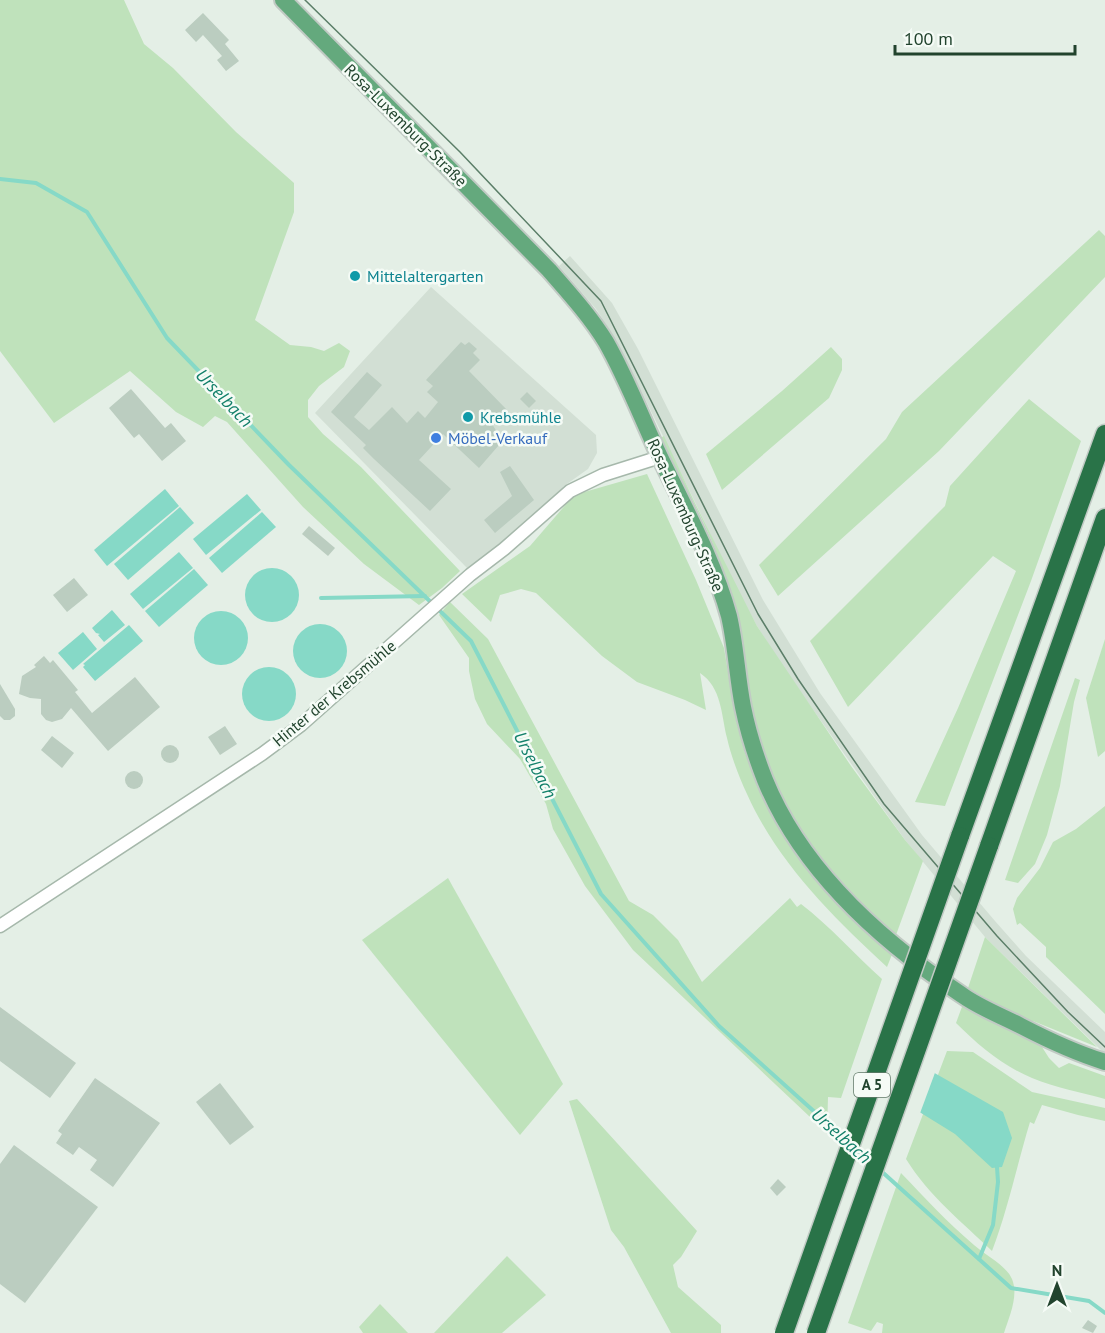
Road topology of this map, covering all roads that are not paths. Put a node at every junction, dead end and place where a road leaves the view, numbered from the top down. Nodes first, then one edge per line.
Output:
1 (283, 0) edge
2 (1105, 434) edge
3 (660, 457) junction
4 (1105, 518) edge
5 (0, 926) edge
6 (1105, 1062) edge
7 (784, 1333) edge
8 (816, 1333) edge

1 - 3 main road, Rosa-Luxemburg-Straße
2 - 7 highway, A 5, bridge
3 - 5 street, Hinter der Krebsmühle
3 - 6 main road, Rosa-Luxemburg-Straße
4 - 8 highway, A 5, bridge

